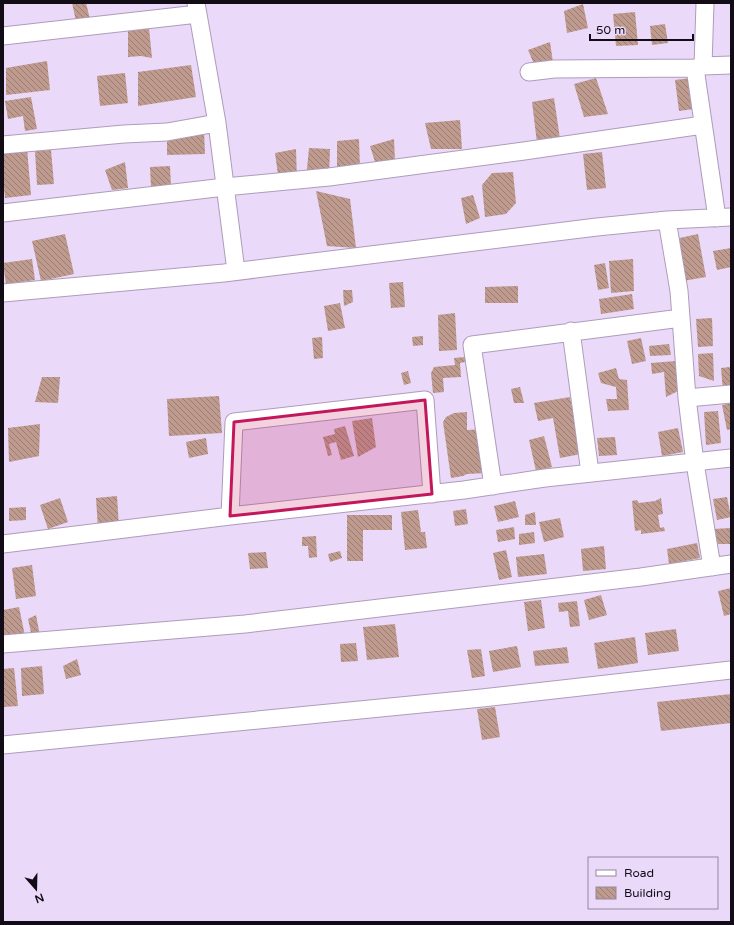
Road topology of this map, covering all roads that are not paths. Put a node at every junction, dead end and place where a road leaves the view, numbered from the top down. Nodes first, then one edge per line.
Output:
1 (705, 3) edge
2 (197, 9) edge
3 (3, 36) edge
4 (731, 66) edge
5 (699, 67) junction
6 (529, 72) dead end
7 (217, 123) junction
8 (703, 125) junction
9 (3, 145) edge
10 (225, 187) junction
11 (3, 213) edge
12 (724, 217) edge
13 (667, 220) junction
14 (236, 271) junction
15 (3, 293) edge
16 (681, 318) junction
17 (571, 332) junction
18 (731, 394) edge
19 (687, 398) junction
20 (731, 458) edge
21 (695, 463) junction
22 (590, 473) junction
23 (493, 486) junction
24 (432, 494) junction
25 (230, 516) junction
26 (3, 544) edge
27 (731, 564) edge
28 (712, 567) junction
29 (3, 644) edge
30 (731, 670) edge
31 (3, 745) edge

1 - 5 street
2 - 3 street
2 - 7 street
4 - 5 street
5 - 6 street
5 - 8 street
7 - 9 street
7 - 10 street
8 - 10 street
8 - 12 street
10 - 11 street
10 - 14 street
12 - 13 street
13 - 14 street
13 - 16 street
14 - 15 street
16 - 17 street
16 - 19 street
17 - 22 street
17 - 23 street
18 - 19 street
19 - 21 street
20 - 21 street
21 - 22 street
21 - 28 street
22 - 23 street
23 - 24 street
24 - 25 street
24 - 25 street
25 - 26 street
27 - 28 street
28 - 29 street
30 - 31 street

